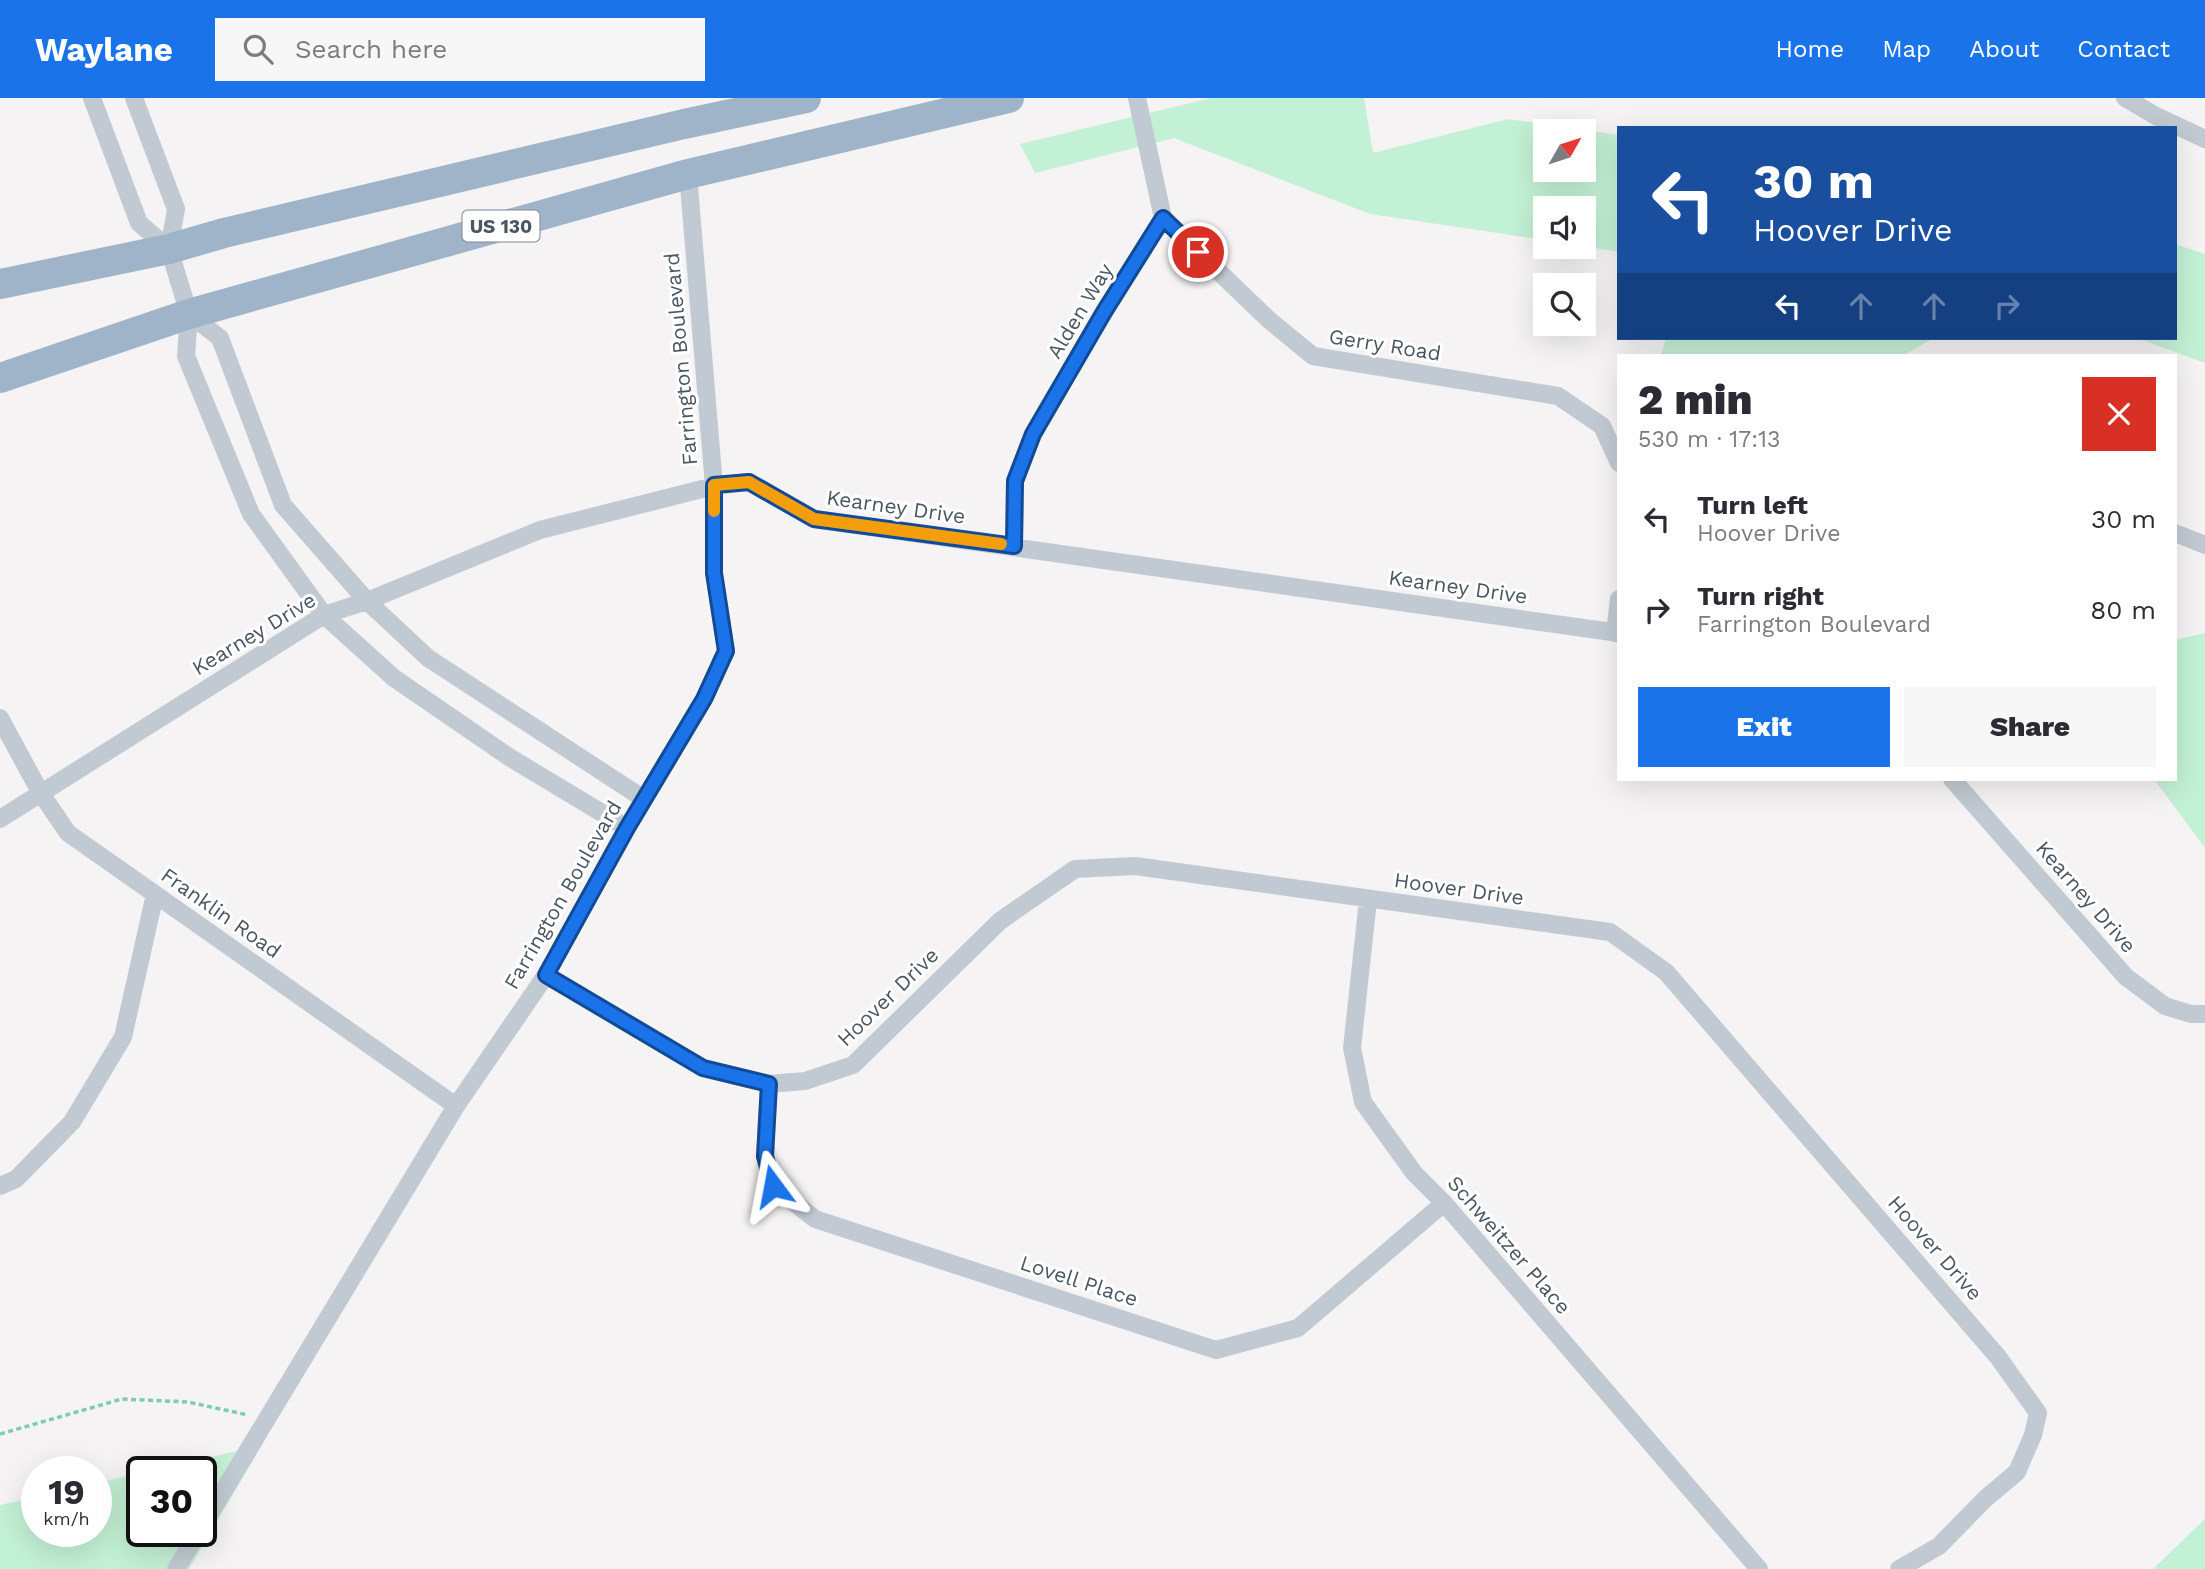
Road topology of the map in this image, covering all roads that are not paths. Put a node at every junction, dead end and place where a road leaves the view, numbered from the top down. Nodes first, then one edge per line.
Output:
1 (92, 98) edge
2 (134, 98) edge
3 (806, 98) edge
4 (1009, 98) edge
5 (1137, 98) edge
6 (2125, 98) edge
7 (2205, 139) edge
8 (688, 174) junction
9 (1163, 218) junction
10 (169, 249) junction
11 (0, 284) edge
12 (189, 314) junction
13 (0, 378) edge
14 (1617, 459) edge
15 (714, 485) junction
16 (2177, 534) edge
17 (2205, 545) edge
18 (1014, 546) junction
19 (367, 601) junction
20 (324, 615) junction
21 (1617, 633) edge
22 (0, 718) edge
23 (1954, 781) edge
24 (40, 792) junction
25 (644, 799) junction
26 (0, 818) edge
27 (627, 828) junction
28 (155, 894) junction
29 (1368, 900) junction
30 (546, 975) junction
31 (2205, 1014) edge
32 (769, 1084) junction
33 (456, 1106) junction
34 (0, 1186) edge
35 (1444, 1203) junction
36 (217, 1502) edge
37 (190, 1547) edge
38 (176, 1569) edge
39 (1759, 1569) edge
40 (1899, 1569) edge

1 - 10 street
2 - 10 street
3 - 10 highway
4 - 8 highway, US 130
5 - 9 street
6 - 7 street
8 - 12 highway, US 130
8 - 15 street, Farrington Boulevard
9 - 14 street, Gerry Road
9 - 18 street, Alden Way
10 - 11 highway
10 - 12 street
12 - 13 highway, US 130
12 - 19 street
12 - 20 street
15 - 18 street, Kearney Drive
15 - 19 street, Kearney Drive
15 - 25 street, Farrington Boulevard
16 - 17 street
18 - 21 street, Kearney Drive
19 - 20 street, Kearney Drive
19 - 25 street
20 - 24 street, Kearney Drive
20 - 27 street
22 - 24 street, Franklin Road
23 - 31 street, Kearney Drive
24 - 26 street, Kearney Drive
24 - 28 street, Franklin Road
25 - 27 street, Farrington Boulevard
27 - 30 street, Farrington Boulevard
28 - 33 street, Franklin Road
28 - 34 street
29 - 32 street, Hoover Drive
29 - 35 street, Schweitzer Place
29 - 40 street, Hoover Drive
30 - 32 street, Hoover Drive
30 - 33 street, Farrington Boulevard
32 - 35 street, Lovell Place
33 - 36 street, Farrington Boulevard
35 - 39 street, Schweitzer Place
37 - 38 street, Farrington Boulevard

